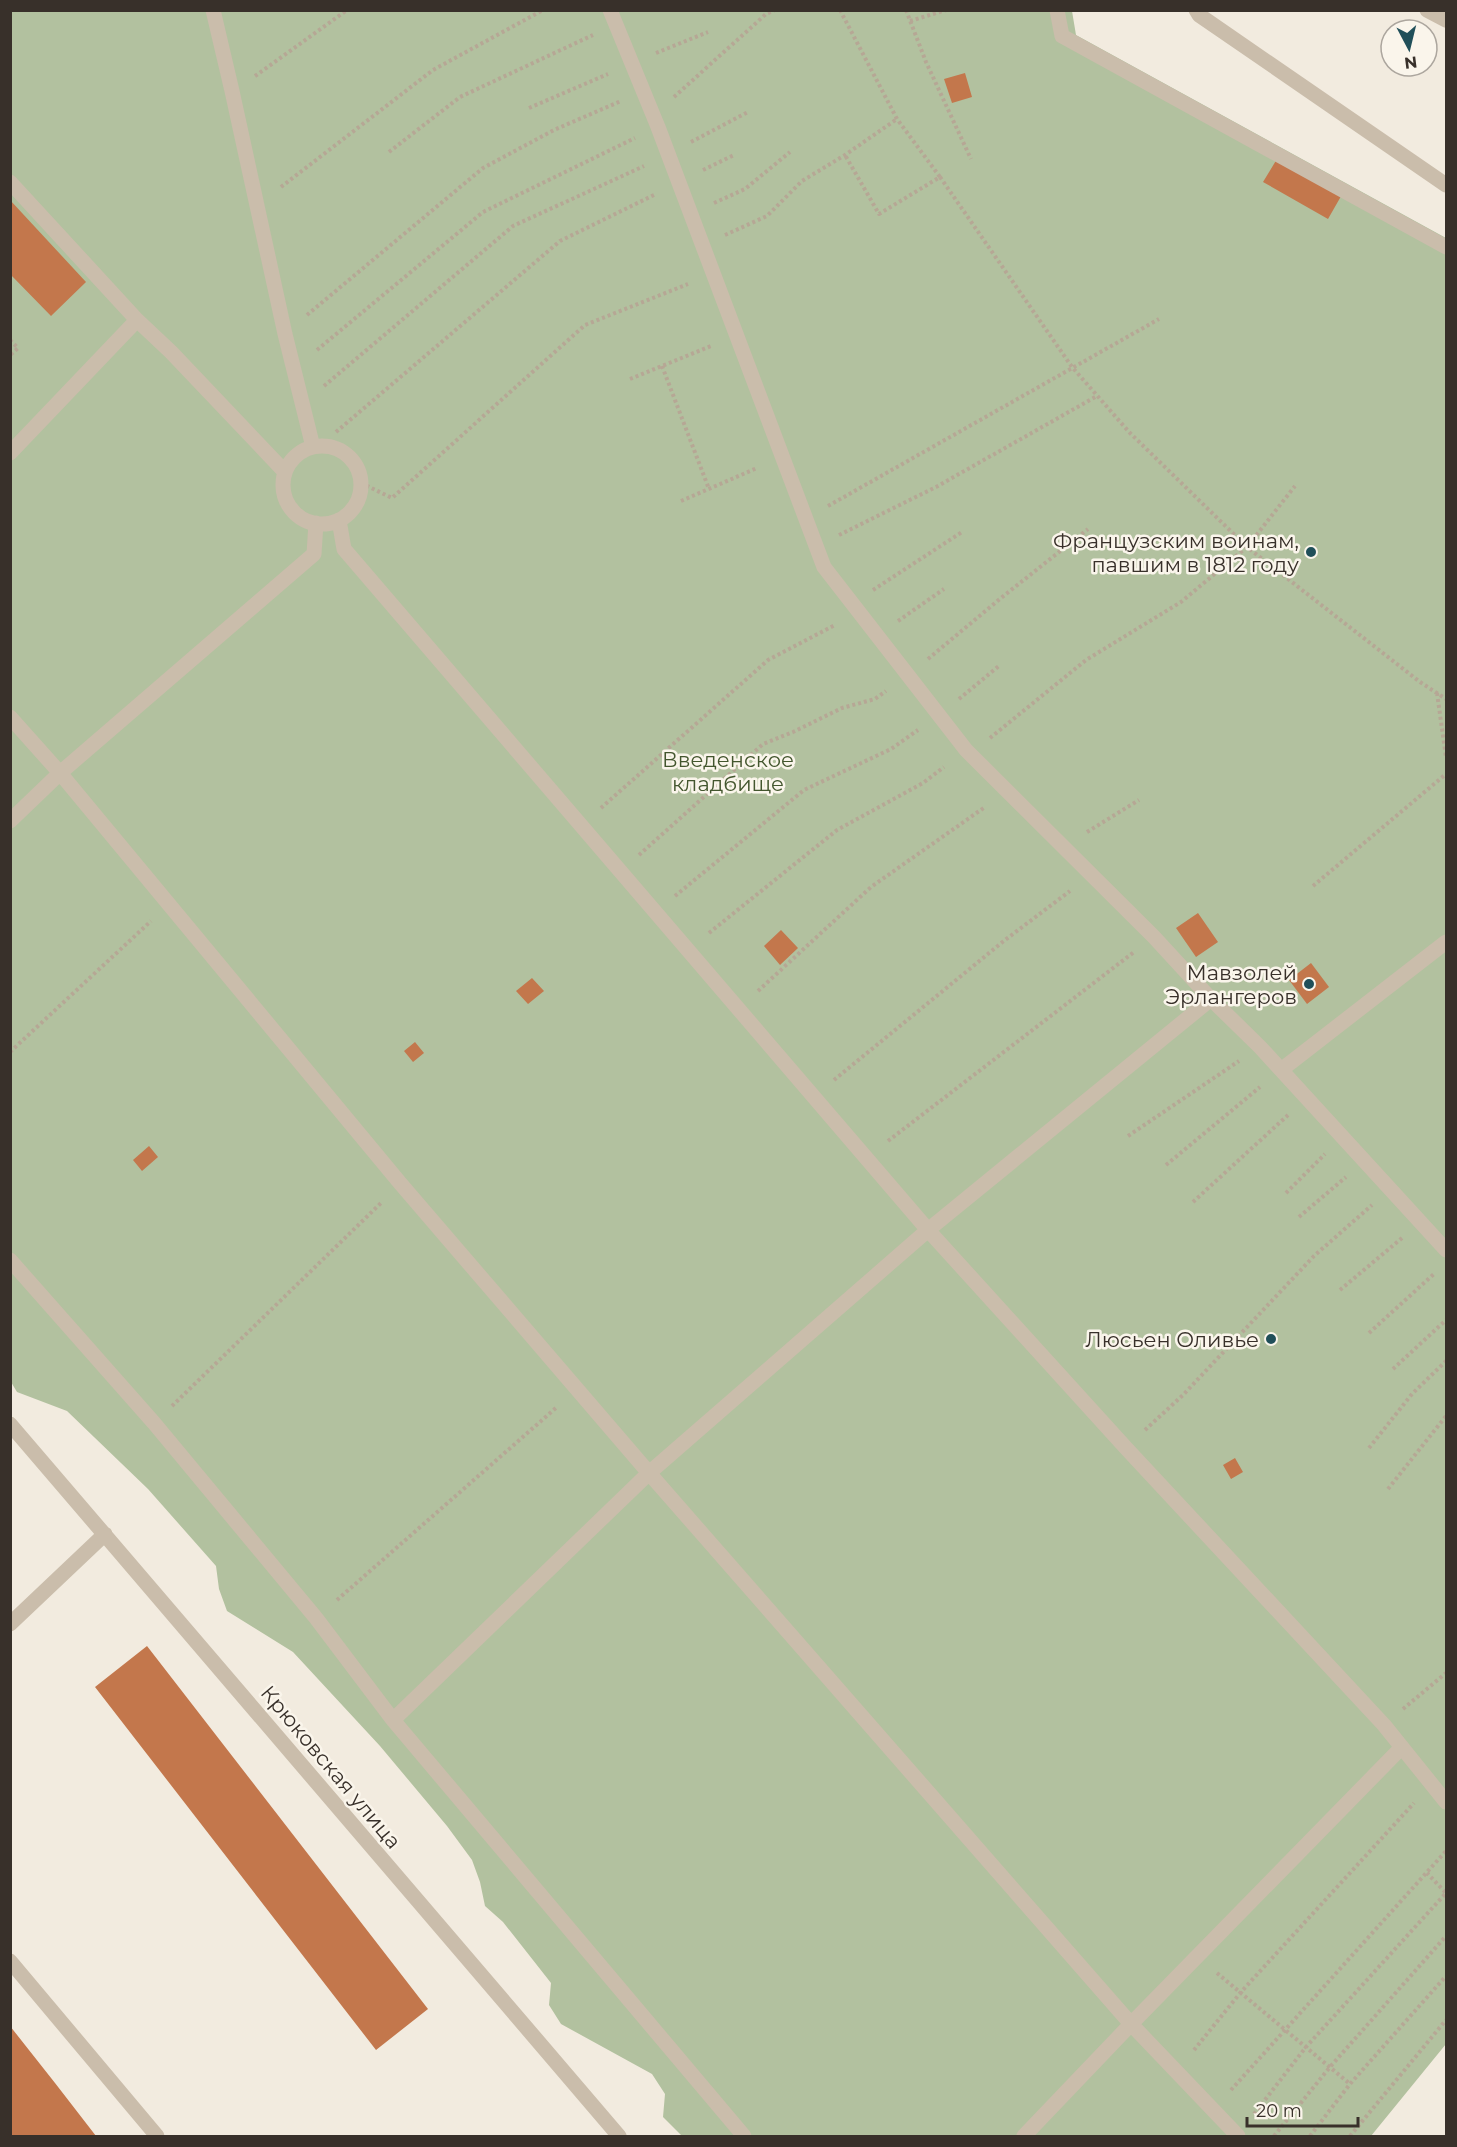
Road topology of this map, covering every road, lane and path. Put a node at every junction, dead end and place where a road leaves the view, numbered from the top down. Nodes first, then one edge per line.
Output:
1 (213, 10) edge
2 (347, 10) edge
3 (543, 10) edge
4 (775, 10) edge
5 (840, 10) edge
6 (906, 10) edge
7 (946, 10) edge
8 (1057, 10) edge
9 (1427, 10) edge
10 (1198, 12) edge
11 (613, 18) edge
12 (1446, 20) edge
13 (910, 21) junction
14 (708, 32) dead end
15 (632, 63) junction
16 (232, 91) junction
17 (643, 91) junction
18 (529, 108) dead end
19 (748, 112) dead end
20 (897, 119) junction
21 (656, 121) junction
22 (389, 152) dead end
23 (790, 152) dead end
24 (668, 154) junction
25 (734, 155) dead end
26 (845, 155) junction
27 (971, 159) dead end
28 (940, 177) junction
29 (10, 182) edge
30 (679, 182) junction
31 (1446, 185) edge
32 (256, 205) junction
33 (691, 214) junction
34 (703, 245) junction
35 (1446, 247) edge
36 (714, 273) junction
37 (1159, 319) dead end
38 (137, 320) junction
39 (285, 334) junction
40 (737, 336) junction
41 (10, 340) edge
42 (10, 355) edge
43 (662, 366) junction
44 (1072, 367) junction
45 (294, 370) junction
46 (630, 378) dead end
47 (1097, 396) junction
48 (303, 404) junction
49 (316, 446) junction
50 (10, 453) edge
51 (783, 457) junction
52 (285, 472) junction
53 (361, 483) junction
54 (1296, 486) dead end
55 (709, 489) junction
56 (681, 501) dead end
57 (806, 519) junction
58 (339, 520) junction
59 (316, 523) junction
60 (1088, 529) dead end
61 (962, 532) dead end
62 (817, 546) junction
63 (1247, 547) junction
64 (944, 589) dead end
65 (855, 606) junction
66 (878, 635) junction
67 (1000, 665) dead end
68 (909, 675) junction
69 (1437, 692) junction
70 (1446, 699) edge
71 (940, 715) junction
72 (10, 717) edge
73 (969, 752) junction
74 (1446, 757) edge
75 (60, 773) junction
76 (1446, 774) edge
77 (1008, 791) junction
78 (1139, 800) dead end
79 (10, 821) edge
80 (580, 825) junction
81 (1064, 847) junction
82 (620, 872) junction
83 (1092, 875) junction
84 (1313, 886) dead end
85 (169, 904) junction
86 (655, 913) junction
87 (1154, 937) junction
88 (1446, 942) edge
89 (687, 950) junction
90 (1211, 999) junction
91 (738, 1010) junction
92 (1260, 1047) junction
93 (10, 1052) edge
94 (1281, 1070) junction
95 (813, 1097) junction
96 (1306, 1098) junction
97 (1128, 1136) dead end
98 (1342, 1137) junction
99 (866, 1159) junction
100 (1364, 1161) junction
101 (1166, 1165) dead end
102 (400, 1183) junction
103 (1390, 1189) junction
104 (1286, 1194) dead end
105 (1193, 1202) dead end
106 (1299, 1217) dead end
107 (1420, 1222) junction
108 (928, 1230) junction
109 (1446, 1250) edge
110 (10, 1260) edge
111 (1438, 1270) dead end
112 (1340, 1290) dead end
113 (1446, 1320) edge
114 (1370, 1333) dead end
115 (1446, 1361) edge
116 (1393, 1370) dead end
117 (578, 1389) junction
118 (1446, 1416) edge
119 (154, 1423) junction
120 (10, 1424) edge
121 (1126, 1448) junction
122 (1369, 1448) dead end
123 (649, 1473) junction
124 (1388, 1489) dead end
125 (105, 1534) junction
126 (316, 1618) junction
127 (10, 1624) edge
128 (1446, 1673) edge
129 (393, 1720) junction
130 (1384, 1725) junction
131 (1402, 1747) junction
132 (1432, 1784) junction
133 (1446, 1802) edge
134 (1446, 1851) edge
135 (1427, 1873) junction
136 (1446, 1936) edge
137 (1197, 1956) junction
138 (10, 1961) edge
139 (1446, 1976) edge
140 (1241, 1992) junction
141 (1446, 2020) edge
142 (1131, 2024) junction
143 (1285, 2029) junction
144 (1306, 2048) junction
145 (1330, 2067) junction
146 (1176, 2072) junction
147 (1350, 2084) junction
148 (1213, 2110) junction
149 (157, 2136) edge
150 (619, 2136) edge
151 (744, 2136) edge
152 (1024, 2136) edge
153 (1237, 2136) edge
154 (1274, 2136) edge
155 (1310, 2136) edge
156 (1350, 2136) edge

1 - 16 street
2 - 16 path
3 - 32 path
4 - 21 path
5 - 20 path
6 - 13 path
7 - 13 path
8 - 35 street
9 - 12 street
10 - 31 street
11 - 15 street
11 - 22 path
13 - 27 path
14 - 15 path
15 - 17 street
15 - 18 path
16 - 32 street
17 - 21 street
17 - 39 path
19 - 24 path
20 - 26 path
20 - 28 path
21 - 24 street
21 - 45 path
23 - 33 path
24 - 30 street
24 - 48 path
25 - 30 path
26 - 28 path
26 - 34 path
28 - 44 path
29 - 38 street
30 - 33 street
30 - 49 path
32 - 39 street
33 - 34 street
34 - 36 street
36 - 40 street
36 - 53 path
37 - 44 path
38 - 50 street
38 - 52 street
39 - 45 street
40 - 43 path
40 - 51 street
41 - 42 path
43 - 46 path
43 - 55 path
44 - 47 path
44 - 57 path
45 - 48 street
47 - 62 path
47 - 63 path
48 - 49 street
49 - 52 street
49 - 53 street
51 - 55 path
51 - 57 street
52 - 59 street
53 - 58 street
54 - 63 path
55 - 56 path
57 - 62 street
58 - 59 street
58 - 80 street
59 - 75 street
60 - 68 path
61 - 65 path
62 - 65 street
63 - 69 path
63 - 73 path
64 - 66 path
65 - 66 street
65 - 80 path
66 - 68 street
67 - 71 path
68 - 71 street
68 - 82 path
69 - 70 path
69 - 74 path
71 - 73 street
71 - 86 path
72 - 75 street
73 - 77 street
73 - 89 path
75 - 79 street
75 - 85 street
76 - 84 path
77 - 81 street
77 - 91 path
78 - 81 path
80 - 82 street
81 - 83 street
82 - 86 street
83 - 87 street
83 - 95 path
85 - 93 path
85 - 102 street
86 - 89 street
87 - 90 street
87 - 99 path
88 - 94 street
89 - 91 street
90 - 92 street
90 - 108 street
91 - 95 street
92 - 94 street
92 - 97 path
94 - 96 street
94 - 101 path
95 - 99 street
96 - 98 street
96 - 105 path
98 - 100 street
98 - 104 path
99 - 108 street
100 - 103 street
100 - 106 path
102 - 117 street
102 - 119 path
103 - 107 street
103 - 121 path
107 - 109 street
107 - 112 path
108 - 121 street
108 - 123 street
110 - 119 street
111 - 114 path
113 - 116 path
115 - 122 path
117 - 123 street
117 - 126 path
118 - 124 path
119 - 126 street
120 - 125 street, Крюковская улица
121 - 130 street
123 - 129 street
123 - 142 street
125 - 127 street
125 - 150 street, Крюковская улица
126 - 129 street
128 - 130 path
129 - 151 street
130 - 131 street
131 - 132 street
131 - 137 street
132 - 133 street
132 - 140 path
134 - 135 path
135 - 143 path
135 - 144 path
136 - 145 path
137 - 140 path
137 - 142 street
138 - 149 street
139 - 147 path
140 - 143 path
140 - 146 path
141 - 156 path
142 - 146 street
142 - 152 street
143 - 144 path
143 - 148 path
144 - 145 path
144 - 153 path
145 - 147 path
145 - 154 path
146 - 148 street
147 - 155 path
148 - 153 street

